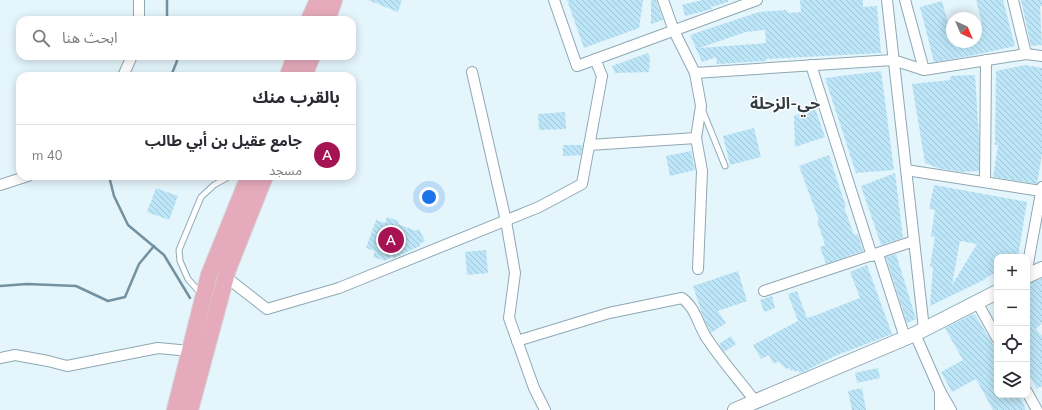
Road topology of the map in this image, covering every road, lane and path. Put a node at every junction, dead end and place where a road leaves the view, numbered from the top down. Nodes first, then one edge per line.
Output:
1 (139, 0) edge
2 (318, 0) edge
3 (334, 0) edge
4 (554, 0) edge
5 (663, 0) edge
6 (757, 0) edge
7 (887, 0) edge
8 (906, 0) edge
9 (1012, 0) edge
10 (139, 16) edge
11 (311, 16) edge
12 (328, 16) edge
13 (674, 30) junction
14 (1026, 54) junction
15 (1042, 56) edge
16 (595, 59) junction
17 (130, 60) edge
18 (294, 60) edge
19 (310, 60) edge
20 (894, 60) junction
21 (986, 60) junction
22 (811, 65) junction
23 (924, 70) junction
24 (125, 72) edge
25 (289, 72) edge
26 (306, 72) edge
27 (472, 72) dead end
28 (695, 73) junction
29 (701, 106) junction
30 (696, 138) junction
31 (589, 145) junction
32 (725, 166) dead end
33 (906, 170) junction
34 (16, 180) edge
35 (223, 180) edge
36 (247, 180) edge
37 (263, 180) edge
38 (985, 182) junction
39 (0, 185) edge
40 (1042, 189) edge
41 (506, 220) junction
42 (914, 241) junction
43 (1030, 254) edge
44 (875, 255) junction
45 (1042, 268) edge
46 (698, 269) dead end
47 (1030, 274) edge
48 (226, 277) junction
49 (764, 291) dead end
50 (994, 294) edge
51 (204, 297) junction
52 (977, 302) junction
53 (994, 333) edge
54 (915, 334) junction
55 (517, 341) junction
56 (190, 351) junction
57 (0, 358) edge
58 (940, 391) junction
59 (1030, 396) edge
60 (756, 401) junction
61 (1038, 406) edge
62 (175, 410) edge
63 (190, 410) edge
64 (545, 410) edge
65 (736, 410) edge
66 (940, 410) edge
67 (951, 410) edge

1 - 10 street
2 - 11 main road
3 - 12 main road
4 - 16 street
5 - 13 street
6 - 13 street
7 - 20 street
8 - 23 street
9 - 14 street
13 - 16 street
13 - 28 street
14 - 15 street
14 - 21 street
16 - 31 street
17 - 24 street
18 - 25 main road
19 - 26 main road
20 - 22 street
20 - 23 street
20 - 33 street
21 - 23 street
21 - 38 street
22 - 28 street
22 - 44 street
27 - 41 street
28 - 29 street
29 - 30 street
29 - 32 lane
30 - 31 street
30 - 46 street
31 - 41 street
33 - 38 street
33 - 42 street
34 - 39 street
35 - 51 lane
36 - 51 main road
37 - 48 main road
38 - 40 street
40 - 43 street
41 - 48 street
41 - 55 street
42 - 44 street
42 - 54 street
44 - 49 street
44 - 54 street
45 - 47 street
48 - 63 main road
50 - 52 street
51 - 56 main road
52 - 53 street
52 - 54 street
54 - 58 street
54 - 60 street
55 - 60 street
55 - 64 street
56 - 57 street
56 - 62 main road
58 - 66 street
58 - 67 street
59 - 61 street
60 - 65 street

